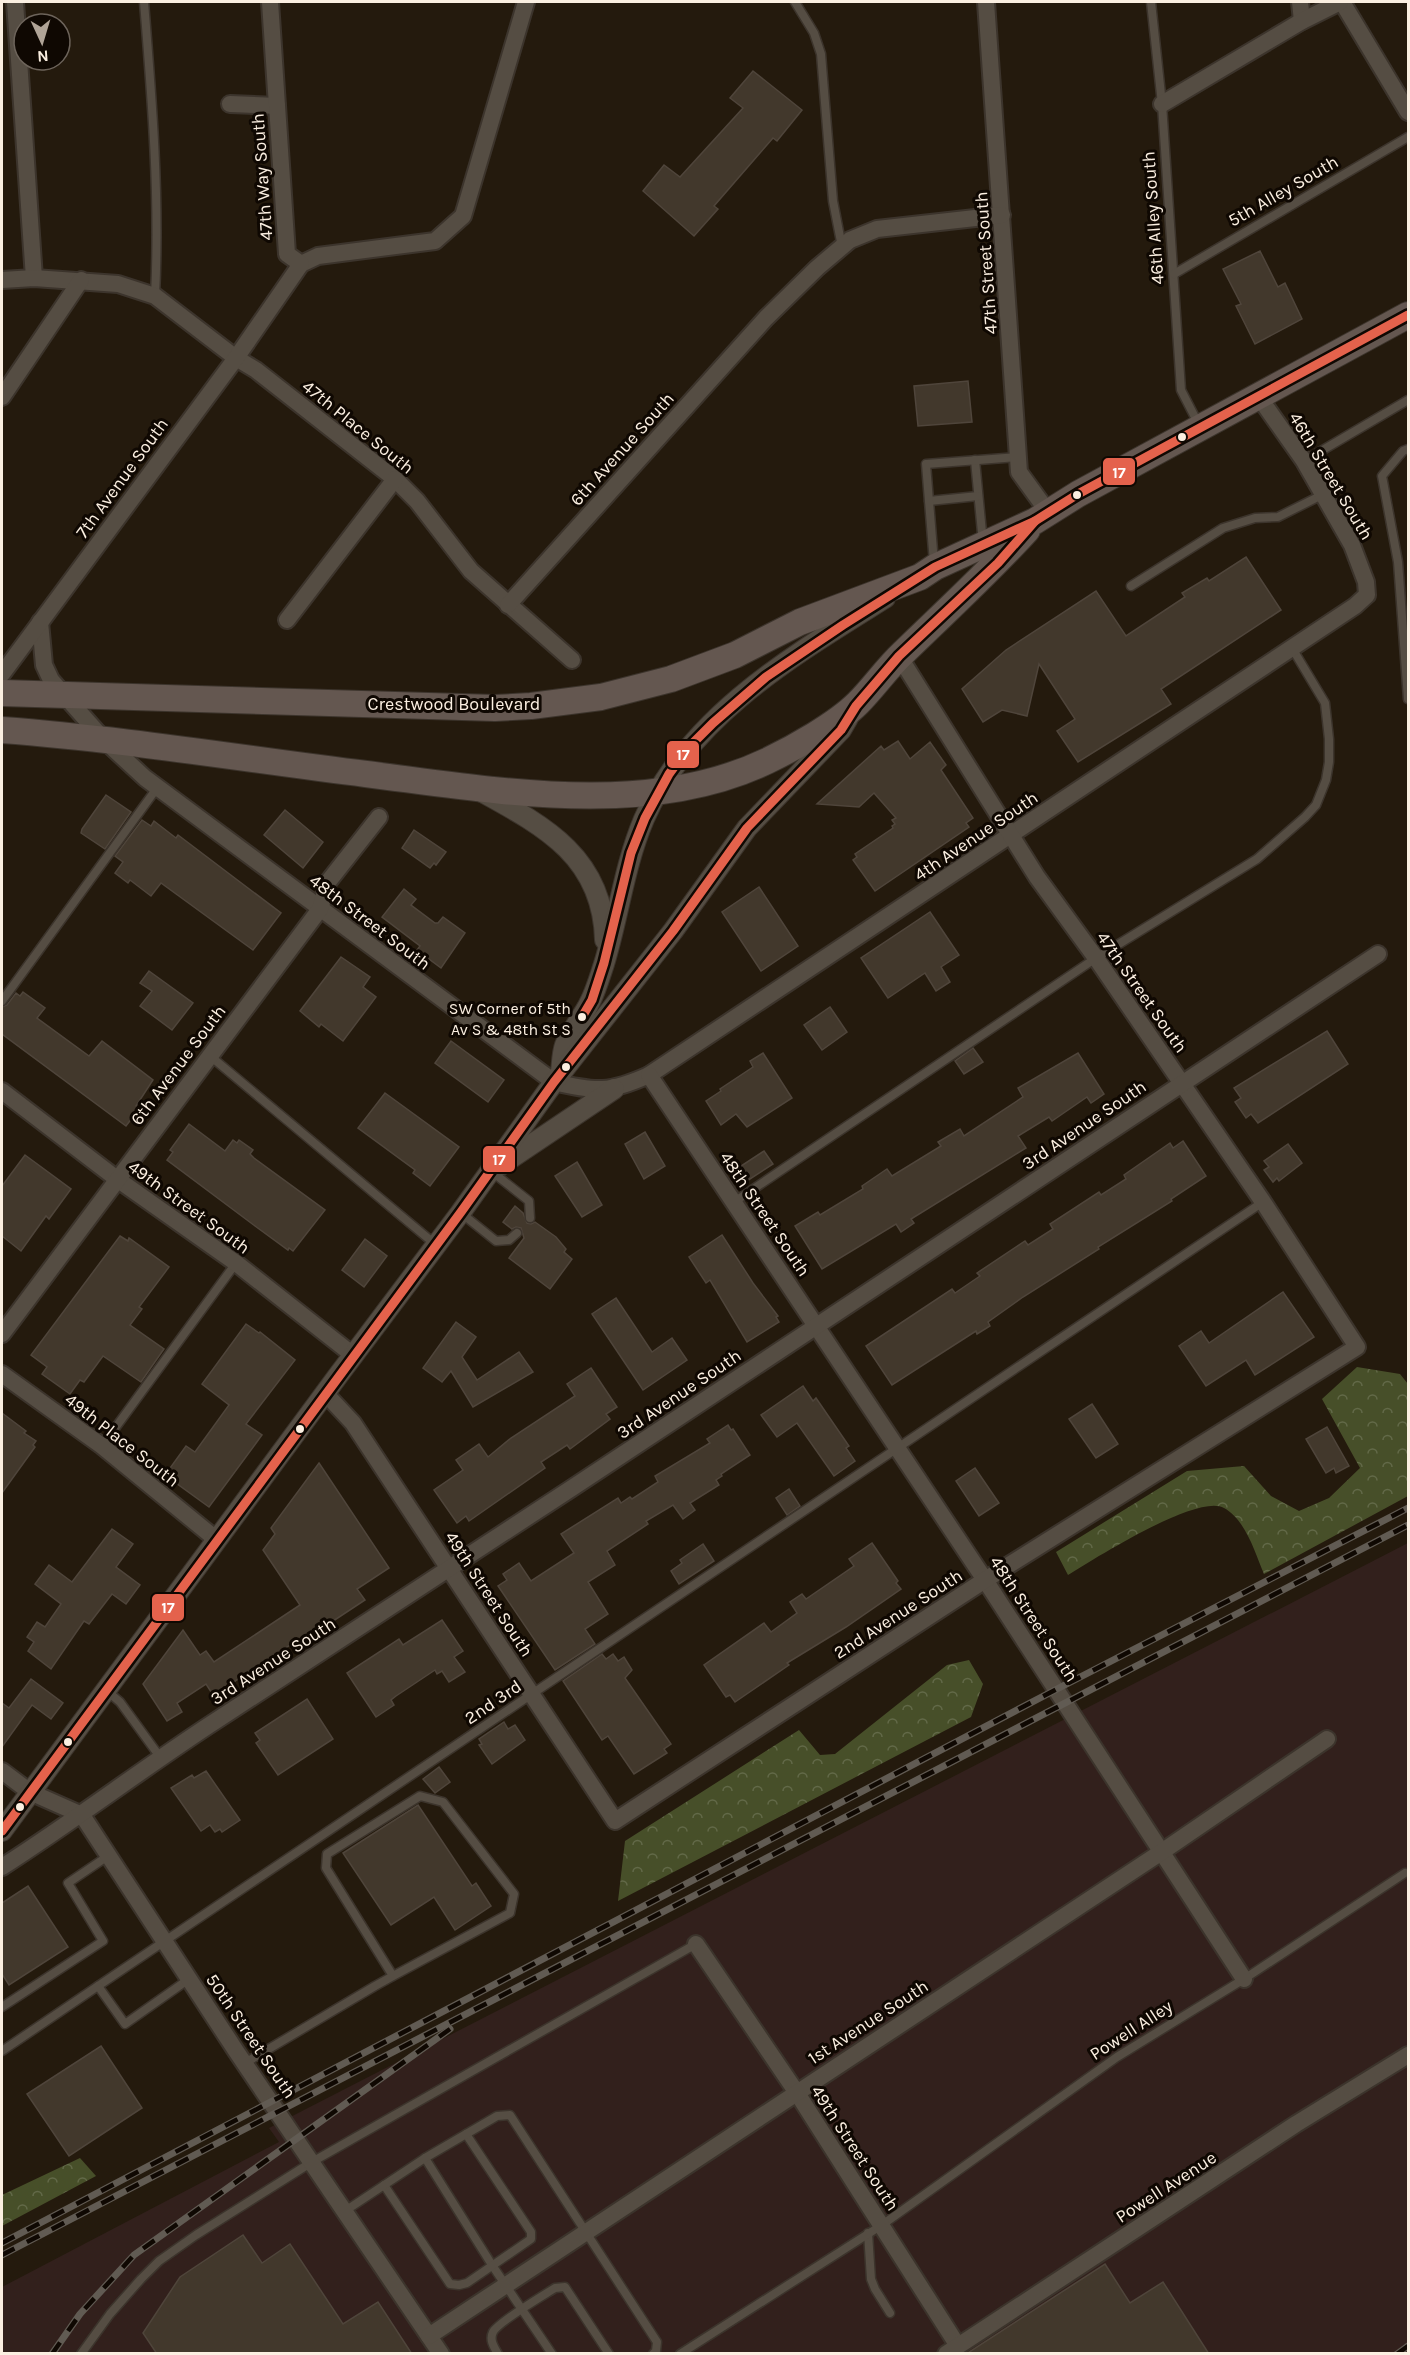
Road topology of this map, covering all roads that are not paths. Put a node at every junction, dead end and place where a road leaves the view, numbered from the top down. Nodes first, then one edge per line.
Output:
1 (15, 2) edge
2 (144, 2) edge
3 (270, 2) edge
4 (526, 2) edge
5 (795, 2) edge
6 (986, 2) edge
7 (1151, 2) edge
8 (1300, 2) edge
9 (1341, 2) edge
10 (1302, 21) junction
11 (230, 104) dead end
12 (1162, 104) junction
13 (277, 106) junction
14 (1408, 112) edge
15 (1408, 137) edge
16 (1002, 215) junction
17 (842, 247) junction
18 (301, 264) junction
19 (1174, 274) junction
20 (34, 278) junction
21 (2, 280) edge
22 (81, 280) junction
23 (154, 296) junction
24 (1408, 315) edge
25 (236, 358) junction
26 (2, 397) edge
27 (1259, 397) junction
28 (1408, 400) edge
29 (1201, 428) junction
30 (1408, 449) edge
31 (1018, 456) junction
32 (975, 460) junction
33 (1304, 461) junction
34 (395, 478) junction
35 (1322, 495) junction
36 (978, 496) junction
37 (929, 501) junction
38 (1042, 517) junction
39 (983, 545) junction
40 (928, 572) junction
41 (1131, 585) dead end
42 (508, 605) junction
43 (287, 620) dead end
44 (40, 622) junction
45 (1323, 627) joint
46 (1292, 648) junction
47 (899, 656) junction
48 (572, 660) dead end
49 (2, 674) edge
50 (2, 693) edge
51 (67, 696) junction
52 (1408, 699) edge
53 (856, 706) junction
54 (2, 730) edge
55 (105, 741) junction
56 (472, 786) junction
57 (157, 788) junction
58 (658, 791) junction
59 (379, 817) dead end
60 (1011, 835) junction
61 (320, 909) junction
62 (1378, 954) dead end
63 (1096, 958) junction
64 (604, 963) junction
65 (2, 1000) edge
66 (209, 1055) junction
67 (649, 1075) junction
68 (557, 1079) junction
69 (1182, 1083) junction
70 (614, 1089) junction
71 (2, 1091) edge
72 (491, 1171) junction
73 (117, 1179) junction
74 (734, 1202) junction
75 (1263, 1202) junction
76 (461, 1212) junction
77 (530, 1218) dead end
78 (517, 1233) dead end
79 (436, 1245) junction
80 (236, 1263) junction
81 (816, 1326) junction
82 (2, 1334) edge
83 (1357, 1347) joint
84 (353, 1355) junction
85 (2, 1374) edge
86 (325, 1393) junction
87 (102, 1446) junction
88 (898, 1448) junction
89 (217, 1540) junction
90 (449, 1569) junction
91 (986, 1580) junction
92 (105, 1689) junction
93 (533, 1696) junction
94 (1327, 1739) dead end
95 (160, 1757) junction
96 (2, 1771) edge
97 (30, 1792) junction
98 (82, 1815) junction
99 (615, 1821) joint
100 (2, 1831) edge
101 (1163, 1851) junction
102 (108, 1856) junction
103 (2, 1867) edge
104 (1405, 1873) dead end
105 (164, 1941) junction
106 (696, 1944) joint
107 (393, 1976) junction
108 (189, 1979) junction
109 (1244, 1979) junction
110 (98, 1986) junction
111 (2, 2007) edge
112 (2, 2051) edge
113 (1408, 2055) edge
114 (245, 2063) junction
115 (797, 2092) junction
116 (466, 2134) junction
117 (425, 2158) junction
118 (312, 2162) junction
119 (384, 2185) junction
120 (345, 2211) junction
121 (875, 2229) junction
122 (587, 2231) junction
123 (492, 2265) junction
124 (506, 2286) junction
125 (522, 2310) junction
126 (890, 2313) dead end
127 (429, 2336) junction
128 (952, 2350) edge
129 (81, 2354) edge
130 (441, 2354) edge
131 (498, 2354) edge
132 (552, 2354) edge
133 (609, 2354) edge
134 (653, 2354) edge
135 (680, 2354) edge

1 - 20 street
2 - 23 lane
3 - 13 street, 47th Way South
4 - 18 street
5 - 17 lane
6 - 16 street, 47th Street South
7 - 12 lane, 46th Alley South
8 - 10 street
9 - 10 street
9 - 14 street
10 - 12 street
11 - 13 street
12 - 19 lane, 46th Alley South
13 - 18 street, 47th Way South
15 - 19 lane, 5th Alley South
16 - 17 street, 6th Avenue South
16 - 31 street, 47th Street South
17 - 42 street, 6th Avenue South
18 - 25 street
19 - 29 lane, 46th Alley South
20 - 21 street, 47th Place South
20 - 22 street, 47th Place South
22 - 23 street, 47th Place South
22 - 26 street
23 - 25 street, 47th Place South
24 - 27 main road, Crestwood Boulevard
25 - 34 street, 47th Place South
25 - 44 street, 7th Avenue South
27 - 29 main road, Crestwood Boulevard
27 - 33 street, 46th Street South
28 - 33 lane
29 - 38 main road, Crestwood Boulevard
30 - 52 lane
31 - 32 lane
31 - 38 street, 47th Street South
32 - 36 lane
32 - 37 lane
33 - 35 street, 46th Street South
34 - 42 street, 47th Place South
34 - 43 street
35 - 41 lane
35 - 45 street, 46th Street South
36 - 37 lane
36 - 39 lane
37 - 40 lane
38 - 39 main road, Crestwood Boulevard
38 - 47 main road
39 - 40 main road, Crestwood Boulevard
40 - 51 main road, Crestwood Boulevard
40 - 58 street
42 - 48 street, 47th Place South
44 - 49 street, 7th Avenue South
44 - 51 street
45 - 46 street, 4th Avenue South
46 - 60 street, 4th Avenue South
46 - 63 lane
47 - 53 main road
47 - 60 street, 47th Street South
50 - 51 main road, Crestwood Boulevard
51 - 55 street, 48th Street South
53 - 58 main road
53 - 68 street
54 - 55 main road
55 - 56 main road
55 - 57 street, 48th Street South
56 - 58 main road
56 - 64 street
57 - 61 street, 48th Street South
57 - 65 lane
58 - 64 street
59 - 61 street, 6th Avenue South
60 - 63 street, 47th Street South
60 - 67 street, 4th Avenue South
61 - 66 street, 6th Avenue South
61 - 68 street, 48th Street South
62 - 69 street, 3rd Avenue South
63 - 69 street, 47th Street South
63 - 74 lane
64 - 68 street
66 - 73 street, 6th Avenue South
66 - 79 lane
67 - 70 street, 48th Street South
67 - 74 street, 48th Street South
68 - 70 street, 48th Street South
68 - 72 street
69 - 75 street, 47th Street South
69 - 81 street, 3rd Avenue South
70 - 72 street
71 - 73 street, 49th Street South
72 - 76 street
72 - 77 lane
73 - 80 street, 49th Street South
73 - 82 street, 6th Avenue South
74 - 81 street, 48th Street South
75 - 83 street, 47th Street South
75 - 88 lane, 2nd 3rd
76 - 78 lane
76 - 79 street
79 - 84 street
80 - 84 street, 49th Street South
80 - 87 lane
81 - 88 street, 48th Street South
81 - 90 street, 3rd Avenue South
83 - 91 street, 2nd Avenue South
84 - 86 street
85 - 87 street, 49th Place South
86 - 89 street
86 - 90 street, 49th Street South
87 - 89 street, 49th Place South
88 - 91 street, 48th Street South
88 - 93 lane, 2nd 3rd
89 - 92 street
90 - 93 street, 49th Street South
90 - 95 street, 3rd Avenue South
91 - 99 street, 2nd Avenue South
91 - 101 street, 48th Street South
92 - 95 lane
92 - 97 street
93 - 99 street, 49th Street South
93 - 105 lane, 2nd 3rd
94 - 101 street, 1st Avenue South
95 - 98 street, 3rd Avenue South
96 - 97 street
97 - 98 street
97 - 100 street
98 - 102 street, 50th Street South
98 - 103 street, 3rd Avenue South
101 - 109 street, 48th Street South
101 - 115 street, 1st Avenue South
102 - 105 street, 50th Street South
102 - 111 lane
104 - 109 lane, Powell Alley
105 - 108 street, 50th Street South
105 - 110 lane, 2nd 3rd
106 - 115 street, 49th Street South
106 - 118 lane
107 - 107 lane
107 - 114 lane
108 - 110 lane
108 - 114 street, 50th Street South
109 - 121 lane, Powell Alley
110 - 112 lane, 2nd 3rd
113 - 128 street, Powell Avenue
114 - 118 street, 50th Street South
115 - 121 street, 49th Street South
115 - 122 street, 1st Avenue South
116 - 117 lane
116 - 122 lane
116 - 123 lane
117 - 119 lane
117 - 123 lane
118 - 120 street, 50th Street South
118 - 129 lane
119 - 120 lane
119 - 123 lane
120 - 127 street, 50th Street South
121 - 126 lane
121 - 128 street, 49th Street South
121 - 135 lane, Powell Alley
122 - 124 street, 1st Avenue South
122 - 134 lane
123 - 124 lane
124 - 125 lane
124 - 127 street, 1st Avenue South
125 - 131 lane
125 - 132 lane
125 - 133 lane
127 - 130 street, 50th Street South

